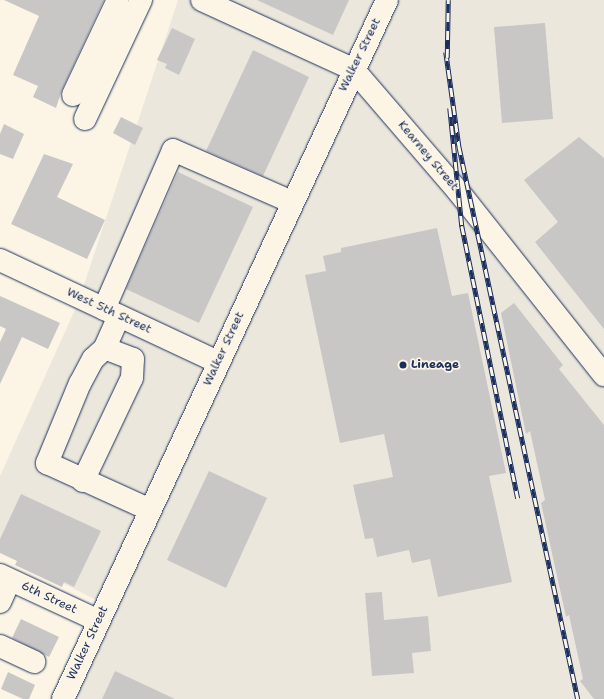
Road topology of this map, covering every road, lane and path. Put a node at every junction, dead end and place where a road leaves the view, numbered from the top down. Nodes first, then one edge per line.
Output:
1 (118, 0) edge
2 (141, 0) edge
3 (202, 0) edge
4 (387, 0) edge
5 (353, 69) junction
6 (73, 94) dead end
7 (85, 119) dead end
8 (292, 202) junction
9 (0, 260) edge
10 (112, 312) junction
11 (105, 348) junction
12 (218, 362) junction
13 (604, 375) edge
14 (83, 480) junction
15 (150, 510) junction
16 (5, 577) edge
17 (0, 602) edge
18 (99, 621) junction
19 (0, 646) edge
20 (35, 662) dead end
21 (63, 699) edge

1 - 6 street
2 - 7 street
3 - 5 street, Kearney Street
4 - 5 street, Walker Street
5 - 8 street, Walker Street
5 - 13 street, Kearney Street
8 - 10 street
8 - 12 street, Walker Street
9 - 10 street, West 5th Street
10 - 11 street
10 - 12 street, West 5th Street
11 - 14 street
11 - 14 street
12 - 15 street, Walker Street
14 - 15 street
15 - 18 street, Walker Street
16 - 17 street
16 - 18 street, 6th Street
18 - 21 street, Walker Street
19 - 20 street

